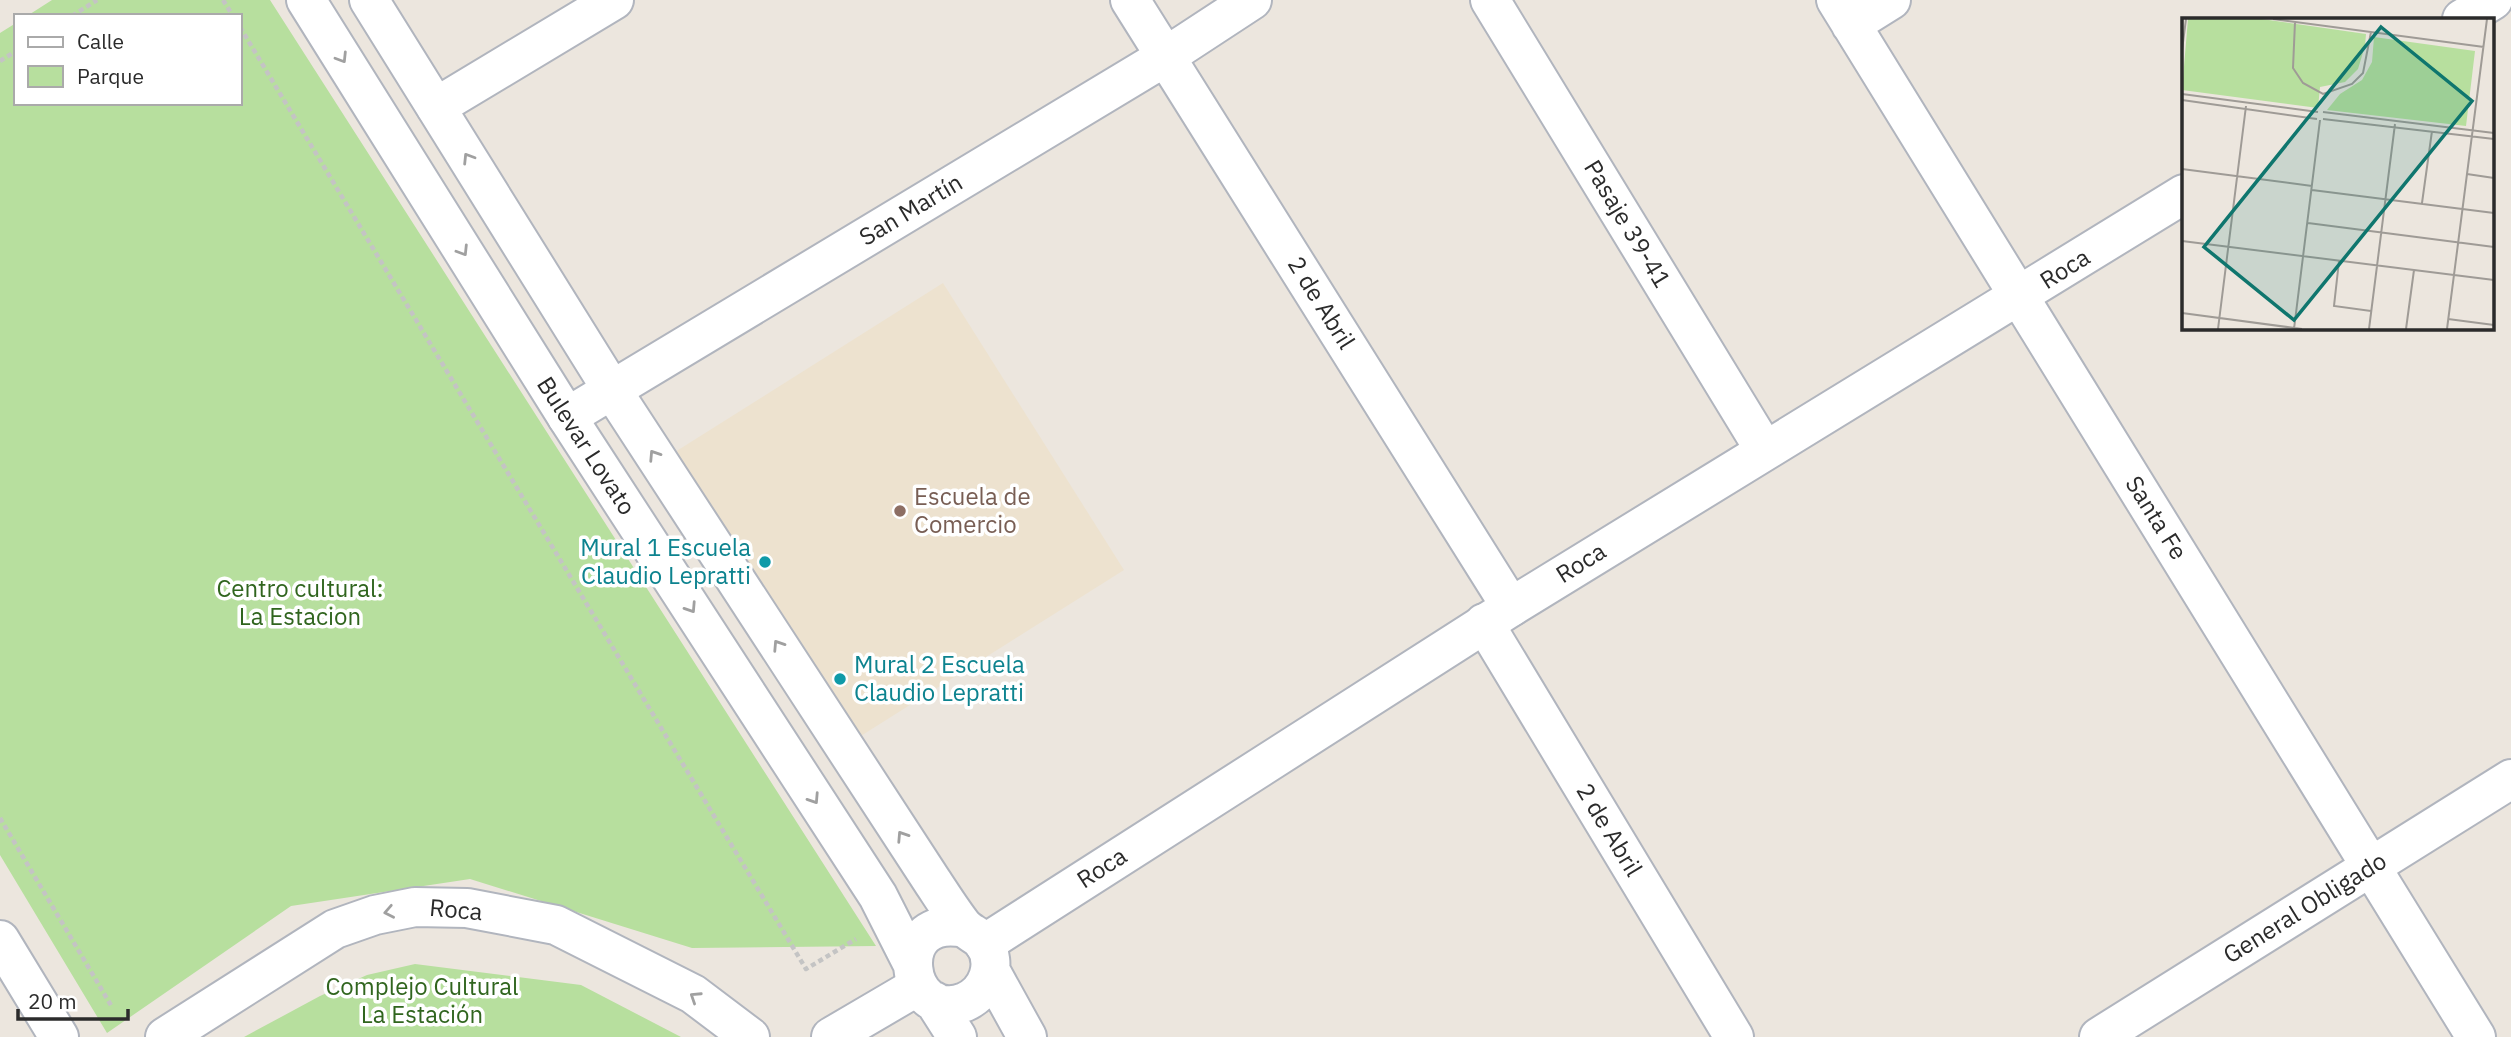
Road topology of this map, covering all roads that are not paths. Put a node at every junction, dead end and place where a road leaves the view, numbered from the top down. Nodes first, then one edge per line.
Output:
1 (306, 0) edge
2 (369, 0) edge
3 (614, 0) edge
4 (1130, 0) edge
5 (1252, 0) edge
6 (1490, 0) edge
7 (1891, 0) edge
8 (2493, 0) edge
9 (1844, 12) edge
10 (2464, 18) edge
11 (1165, 57) junction
12 (436, 107) junction
13 (2182, 195) edge
14 (2020, 297) junction
15 (612, 390) junction
16 (567, 417) junction
17 (1765, 449) junction
18 (1498, 615) junction
19 (2511, 779) edge
20 (2371, 866) junction
21 (0, 940) edge
22 (980, 947) junction
23 (921, 983) junction
24 (59, 1037) edge
25 (166, 1037) edge
26 (750, 1037) edge
27 (831, 1037) edge
28 (957, 1037) edge
29 (1027, 1037) edge
30 (1734, 1037) edge
31 (2099, 1037) edge
32 (2476, 1037) edge

1 -> 16 street, Bulevar Lovato
2 - 12 street
3 - 12 street
4 - 11 street, 2 de Abril
5 - 11 street, San Martín
6 - 17 street, Pasaje 39-41
7 - 9 street
8 - 10 street
9 - 14 street, Santa Fe
11 - 15 street, San Martín
11 - 18 street, 2 de Abril
15 -> 12 street
13 - 14 street, Roca
14 - 17 street, Roca
14 - 20 street, Santa Fe
15 - 16 street, San Martín
22 -> 15 street
16 -> 23 street, Bulevar Lovato
17 - 18 street, Roca
18 - 22 street, Roca
18 - 30 street, 2 de Abril
19 - 20 street, General Obligado
20 - 31 street, General Obligado
20 - 32 street, Santa Fe
21 - 24 street
22 - 23 street, Roca
22 - 23 street, Roca
22 - 29 street
23 - 27 street, Roca
23 - 28 street, Bulevar Lovato
26 -> 25 street, Roca

